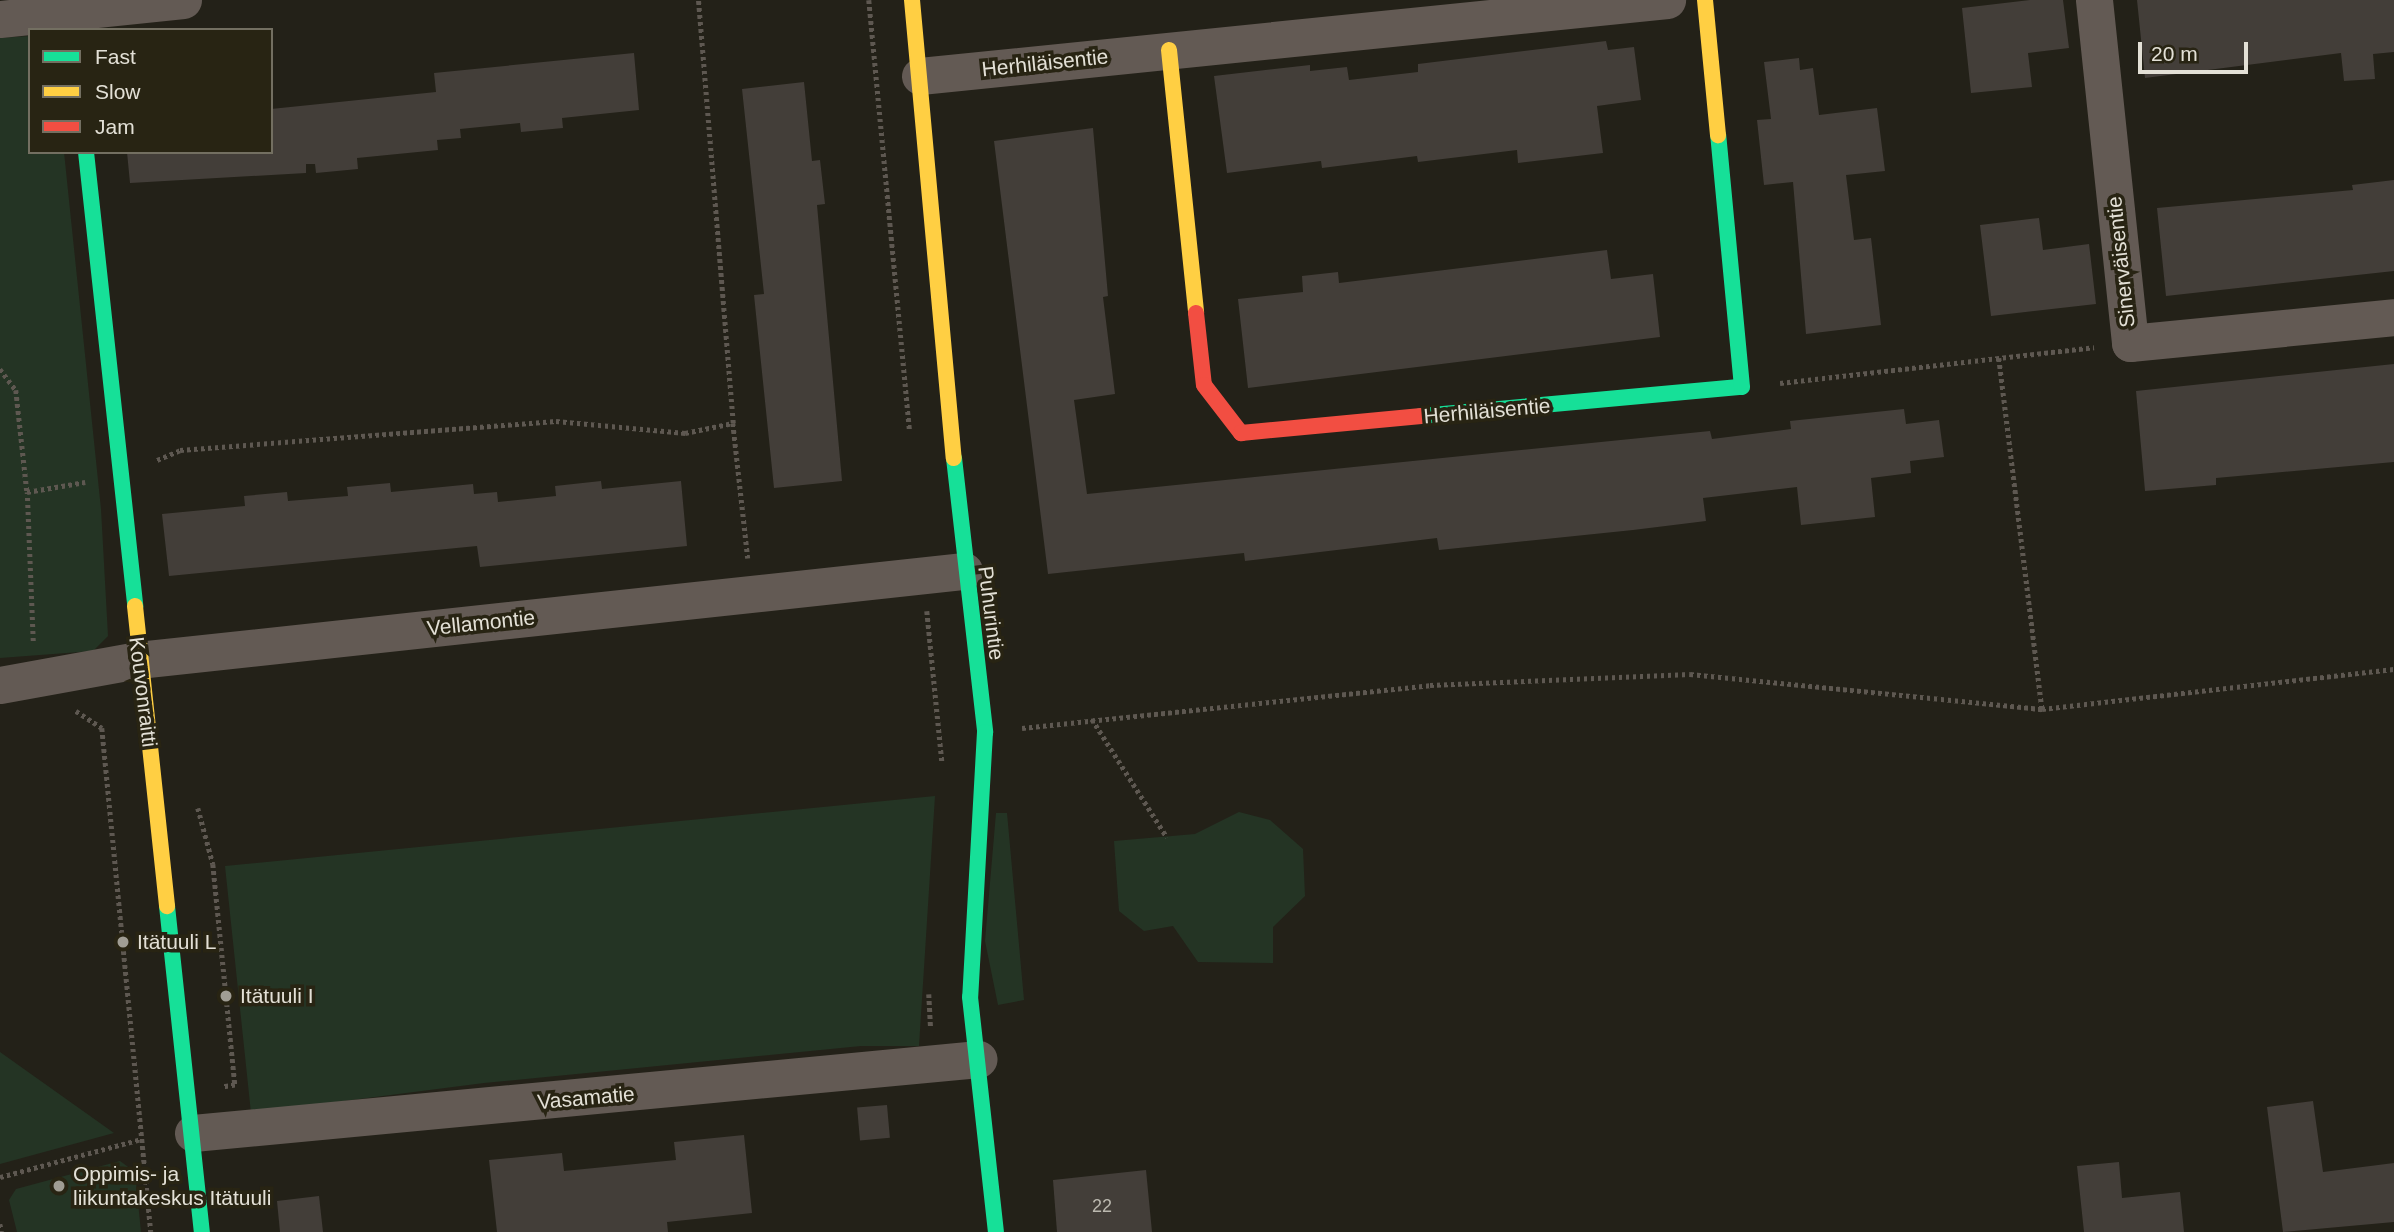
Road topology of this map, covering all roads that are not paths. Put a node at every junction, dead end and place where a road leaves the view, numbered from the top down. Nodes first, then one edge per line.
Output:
1 (183, 0) edge
2 (912, 0) edge
3 (1667, 0) edge
4 (1705, 0) edge
5 (2094, 0) edge
6 (72, 13) edge
7 (0, 19) edge
8 (1169, 50) junction
9 (920, 76) junction
10 (86, 154) edge
11 (2394, 317) edge
12 (964, 571) junction
13 (138, 660) junction
14 (15, 682) edge
15 (979, 1059) junction
16 (193, 1133) junction
17 (202, 1232) edge
18 (996, 1232) edge

1 - 6 street
2 - 9 street, Puhurintie
3 - 8 street, Herhiläisentie
4 - 8 street, Herhiläisentie
5 - 11 street, Sinerväisentie
6 - 7 street
8 - 9 street, Herhiläisentie
9 - 12 street, Puhurintie
10 - 13 street, Kouvonraitti
12 - 13 street, Vellamontie
12 - 15 street, Puhurintie
13 - 14 street, Vellamontie
13 - 16 street, Kouvonraitti
15 - 16 street, Vasamatie
15 - 18 street, Puhurintie
16 - 17 street, Kouvonraitti

